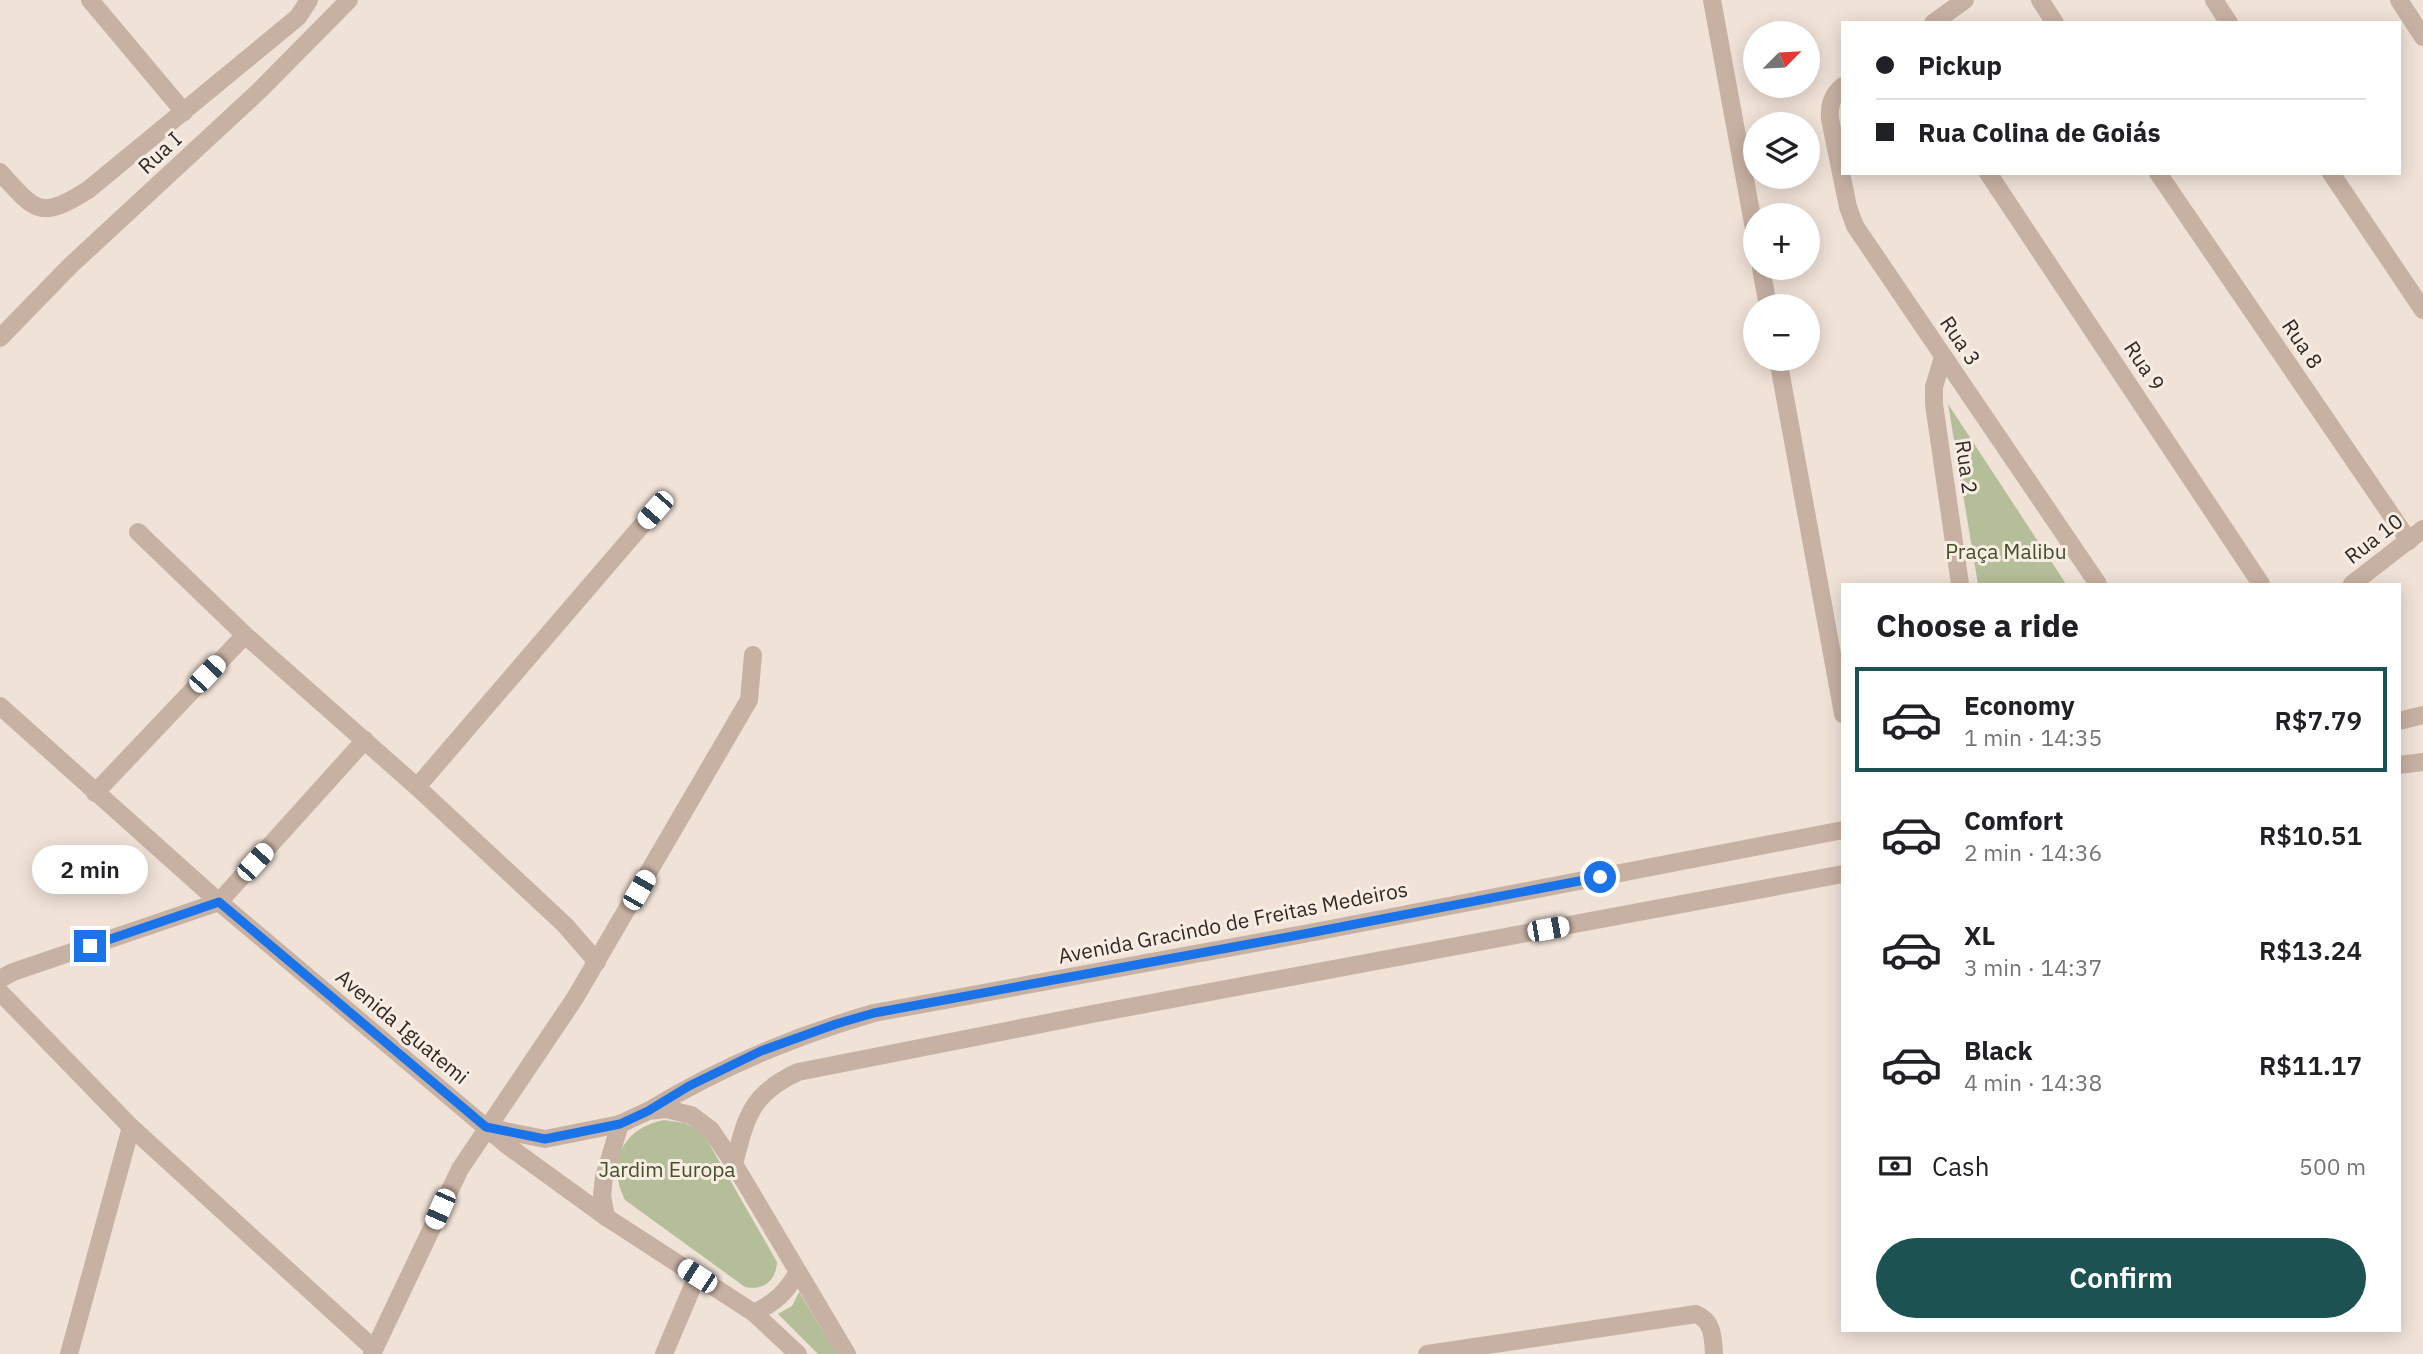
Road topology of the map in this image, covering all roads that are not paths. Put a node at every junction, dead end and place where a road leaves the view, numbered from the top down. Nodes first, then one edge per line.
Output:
1 (90, 0) edge
2 (309, 0) edge
3 (349, 0) edge
4 (1713, 0) edge
5 (1965, 0) edge
6 (2040, 0) edge
7 (2214, 0) edge
8 (2399, 0) edge
9 (1936, 21) edge
10 (2054, 21) edge
11 (2228, 21) edge
12 (2423, 37) edge
13 (1841, 88) edge
14 (184, 112) junction
15 (1841, 170) edge
16 (0, 172) edge
17 (1842, 175) edge
18 (1989, 175) edge
19 (2159, 175) edge
20 (2332, 175) edge
21 (1749, 203) edge
22 (2423, 310) edge
23 (0, 338) edge
24 (1943, 356) junction
25 (1780, 371) edge
26 (655, 510) dead end
27 (2423, 529) edge
28 (138, 531) dead end
29 (2409, 541) junction
30 (1960, 583) edge
31 (2097, 583) edge
32 (2260, 583) edge
33 (2353, 583) edge
34 (245, 635) junction
35 (753, 655) dead end
36 (1841, 702) edge
37 (0, 706) edge
38 (2423, 715) edge
39 (2401, 720) edge
40 (365, 740) junction
41 (2423, 762) edge
42 (2401, 765) edge
43 (417, 787) junction
44 (95, 793) junction
45 (1841, 830) edge
46 (1841, 874) edge
47 (219, 902) junction
48 (597, 962) junction
49 (0, 979) edge
50 (0, 992) edge
51 (648, 1111) junction
52 (620, 1124) junction
53 (131, 1127) junction
54 (486, 1127) junction
55 (734, 1164) junction
56 (606, 1217) junction
57 (798, 1272) junction
58 (697, 1276) junction
59 (754, 1313) junction
60 (373, 1352) edge
61 (795, 1353) edge
62 (69, 1354) edge
63 (664, 1354) edge
64 (847, 1354) edge
65 (1427, 1354) edge
66 (1714, 1354) edge

1 - 14 street
2 - 14 street
3 - 23 street, Rua I
4 - 21 street
5 - 9 street
6 - 10 street
7 - 11 street
8 - 12 street
13 - 15 street, Rua 3
14 - 16 street
17 - 24 street, Rua 3
18 - 32 street, Rua 9
19 - 29 street, Rua 8
20 - 22 street
24 - 30 street, Rua 2
24 - 31 street, Rua 3
25 - 36 street
26 - 43 street
27 - 29 street, Rua 10
28 - 34 street
29 - 33 street, Rua 10
34 - 40 street
34 - 44 street
35 - 48 street
37 - 44 street, Avenida Iguatemi
38 - 39 street
40 - 43 street
40 - 47 street
41 - 42 street
43 - 48 street
44 - 47 street, Avenida Iguatemi
45 - 51 street, Avenida Gracindo de Freitas Medeiros
46 - 55 street
47 - 49 street
47 - 54 street, Avenida Iguatemi
48 - 54 street
50 - 53 street
51 - 52 street, Avenida Gracindo de Freitas Medeiros
51 - 55 street
52 - 54 street, Avenida Gracindo de Freitas Medeiros
52 - 56 street
53 - 60 street
53 - 62 street
54 - 56 street, Avenida Iguatemi
54 - 60 street
55 - 57 street
56 - 58 street, Avenida Iguatemi
57 - 59 street
57 - 64 street
58 - 59 street, Avenida Iguatemi
58 - 63 street
59 - 61 street, Avenida Iguatemi
65 - 66 street

